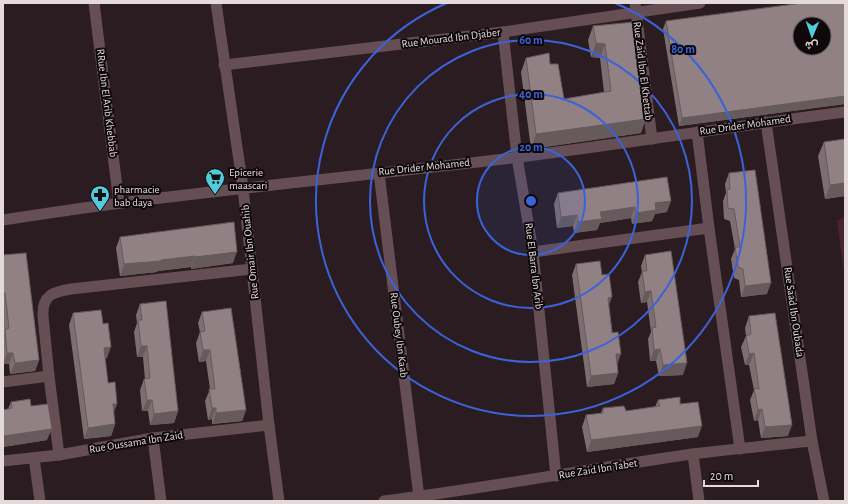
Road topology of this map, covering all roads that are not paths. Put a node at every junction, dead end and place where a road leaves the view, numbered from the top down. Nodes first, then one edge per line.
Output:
1 (94, 3) edge
2 (216, 3) edge
3 (700, 3) edge
4 (636, 8) edge
5 (503, 32) junction
6 (224, 65) junction
7 (845, 112) edge
8 (766, 122) junction
9 (697, 132) junction
10 (652, 139) junction
11 (517, 157) junction
12 (379, 173) junction
13 (243, 188) junction
14 (119, 203) junction
15 (3, 218) edge
16 (709, 228) junction
17 (533, 252) junction
18 (252, 269) junction
19 (49, 376) junction
20 (3, 382) edge
21 (269, 425) junction
22 (153, 438) junction
23 (812, 441) junction
24 (740, 449) junction
25 (693, 454) junction
26 (59, 455) junction
27 (34, 458) junction
28 (3, 461) edge
29 (556, 476) junction
30 (419, 497) junction
31 (40, 501) edge
32 (161, 501) edge
33 (279, 501) edge
34 (384, 501) edge
35 (699, 501) edge
36 (824, 501) edge

1 - 14 street, RRue Ibn El Arib Khebbab
2 - 6 street, Rue Omair Ibn Ouahib
3 - 4 street, Rue Mourad Ibn Djaber
4 - 5 street, Rue Mourad Ibn Djaber
4 - 10 street, Rue Zaid Ibn El Khettab
5 - 6 street, Rue Mourad Ibn Djaber
5 - 11 street, Rue El Barra Ibn Arib
6 - 13 street, Rue Omair Ibn Ouahib
7 - 8 street, Rue Drider Mohamed
8 - 9 street, Rue Drider Mohamed
8 - 23 street, Rue Saad Ibn Oubada
9 - 10 street, Rue Drider Mohamed
9 - 16 street
10 - 11 street, Rue Drider Mohamed
11 - 12 street, Rue Drider Mohamed
11 - 17 street, Rue El Barra Ibn Arib
12 - 13 street, Rue Drider Mohamed
12 - 30 street, Rue Oubey Ibn Kaab
13 - 14 street, Rue Drider Mohamed
13 - 18 street, Rue Omair Ibn Ouahib
14 - 15 street, Rue Drider Mohamed
16 - 17 street
16 - 24 street
17 - 29 street, Rue El Barra Ibn Arib
18 - 19 street
18 - 21 street, Rue Omair Ibn Ouahib
19 - 20 street
19 - 26 street
21 - 22 street, Rue Oussama Ibn Zaid
21 - 33 street, Rue Omair Ibn Ouahib
22 - 26 street, Rue Oussama Ibn Zaid
22 - 32 street
23 - 24 street, Rue Zaid Ibn Tabet
23 - 36 street, Rue Saad Ibn Oubada
24 - 25 street, Rue Zaid Ibn Tabet
25 - 29 street, Rue Zaid Ibn Tabet
25 - 35 street
26 - 27 street, Rue Oussama Ibn Zaid
27 - 28 street, Rue Oussama Ibn Zaid
27 - 31 street
29 - 30 street, Rue Zaid Ibn Tabet
30 - 34 street, Rue Zaid Ibn Tabet

